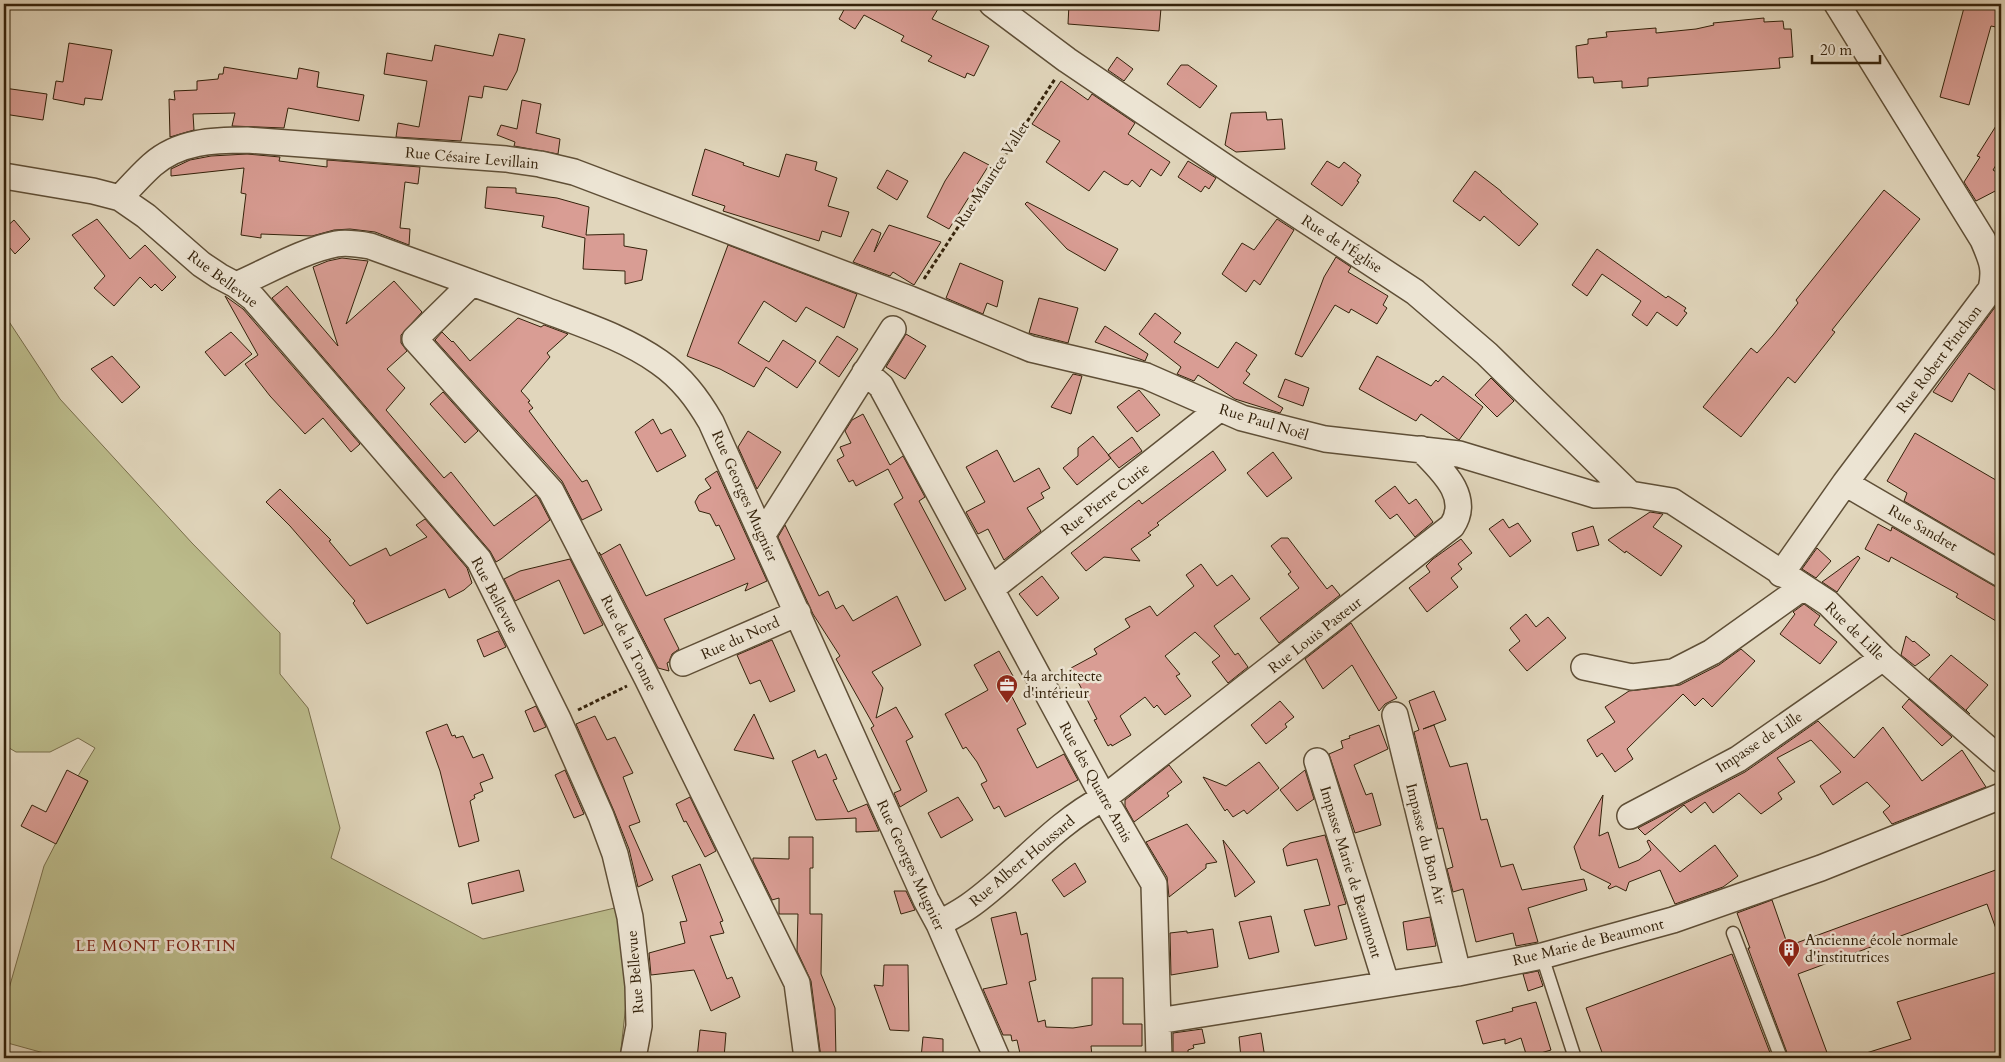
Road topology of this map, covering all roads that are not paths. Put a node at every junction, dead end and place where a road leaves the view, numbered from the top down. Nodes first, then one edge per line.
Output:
1 (992, 4) edge
2 (1836, 4) edge
3 (4, 176) edge
4 (120, 198) junction
5 (472, 283) junction
6 (236, 285) junction
7 (916, 290) joint
8 (893, 330) dead end
9 (865, 372) junction
10 (1219, 409) junction
11 (1421, 449) junction
12 (1845, 483) junction
13 (1630, 494) junction
14 (763, 534) junction
15 (1781, 574) junction
16 (2001, 574) edge
17 (1802, 587) junction
18 (991, 589) junction
19 (798, 612) junction
20 (1883, 658) junction
21 (683, 663) dead end
22 (1584, 667) dead end
23 (1395, 715) dead end
24 (2001, 760) edge
25 (1317, 761) dead end
26 (2001, 796) edge
27 (1104, 798) junction
28 (1630, 816) dead end
29 (939, 924) junction
30 (1732, 932) dead end
31 (1542, 956) junction
32 (1458, 973) junction
33 (1386, 984) junction
34 (1158, 1022) junction
35 (634, 1058) edge
36 (807, 1058) edge
37 (997, 1058) edge
38 (1159, 1058) edge
39 (1574, 1058) edge
40 (1781, 1058) edge

1 - 13 street, Rue de l'Église
2 - 12 street, Rue Robert Pinchon
3 - 4 street
4 - 6 street, Rue Bellevue
4 - 7 street, Rue Césaire Levillain
5 - 6 street, Rue Georges Mugnier
5 - 14 street, Rue Georges Mugnier
5 - 36 street, Rue de la Tonne
6 - 35 street, Rue Bellevue
7 - 10 street, Rue Paul Noël
8 - 9 street
9 - 14 street
9 - 18 street, Rue des Quatre Amis
10 - 11 street, Rue Paul Noël
10 - 18 street, Rue Pierre Curie
11 - 13 street, Rue Paul Noël
11 - 27 street, Rue Louis Pasteur
12 - 15 street, Rue Robert Pinchon
12 - 16 street, Rue Sandret
13 - 15 street, Rue de Lille
14 - 19 street, Rue Georges Mugnier
15 - 17 street, Rue de Lille
17 - 20 street, Rue de Lille
17 - 22 street
18 - 27 street, Rue des Quatre Amis
19 - 21 street, Rue du Nord
19 - 29 street, Rue Georges Mugnier
20 - 24 street, Rue de Lille
20 - 28 street, Impasse de Lille
23 - 32 street, Impasse du Bon Air
25 - 33 street, Impasse Marie de Beaumont
26 - 31 street, Rue Marie de Beaumont
27 - 29 street, Rue Albert Houssard
27 - 34 street, Rue des Quatre Amis
29 - 37 street, Rue Georges Mugnier
30 - 40 lane
31 - 32 street, Rue Marie de Beaumont
31 - 39 lane
32 - 33 street, Rue Marie de Beaumont
33 - 34 street, Rue Marie de Beaumont
34 - 38 street, Rue des Quatre Amis

